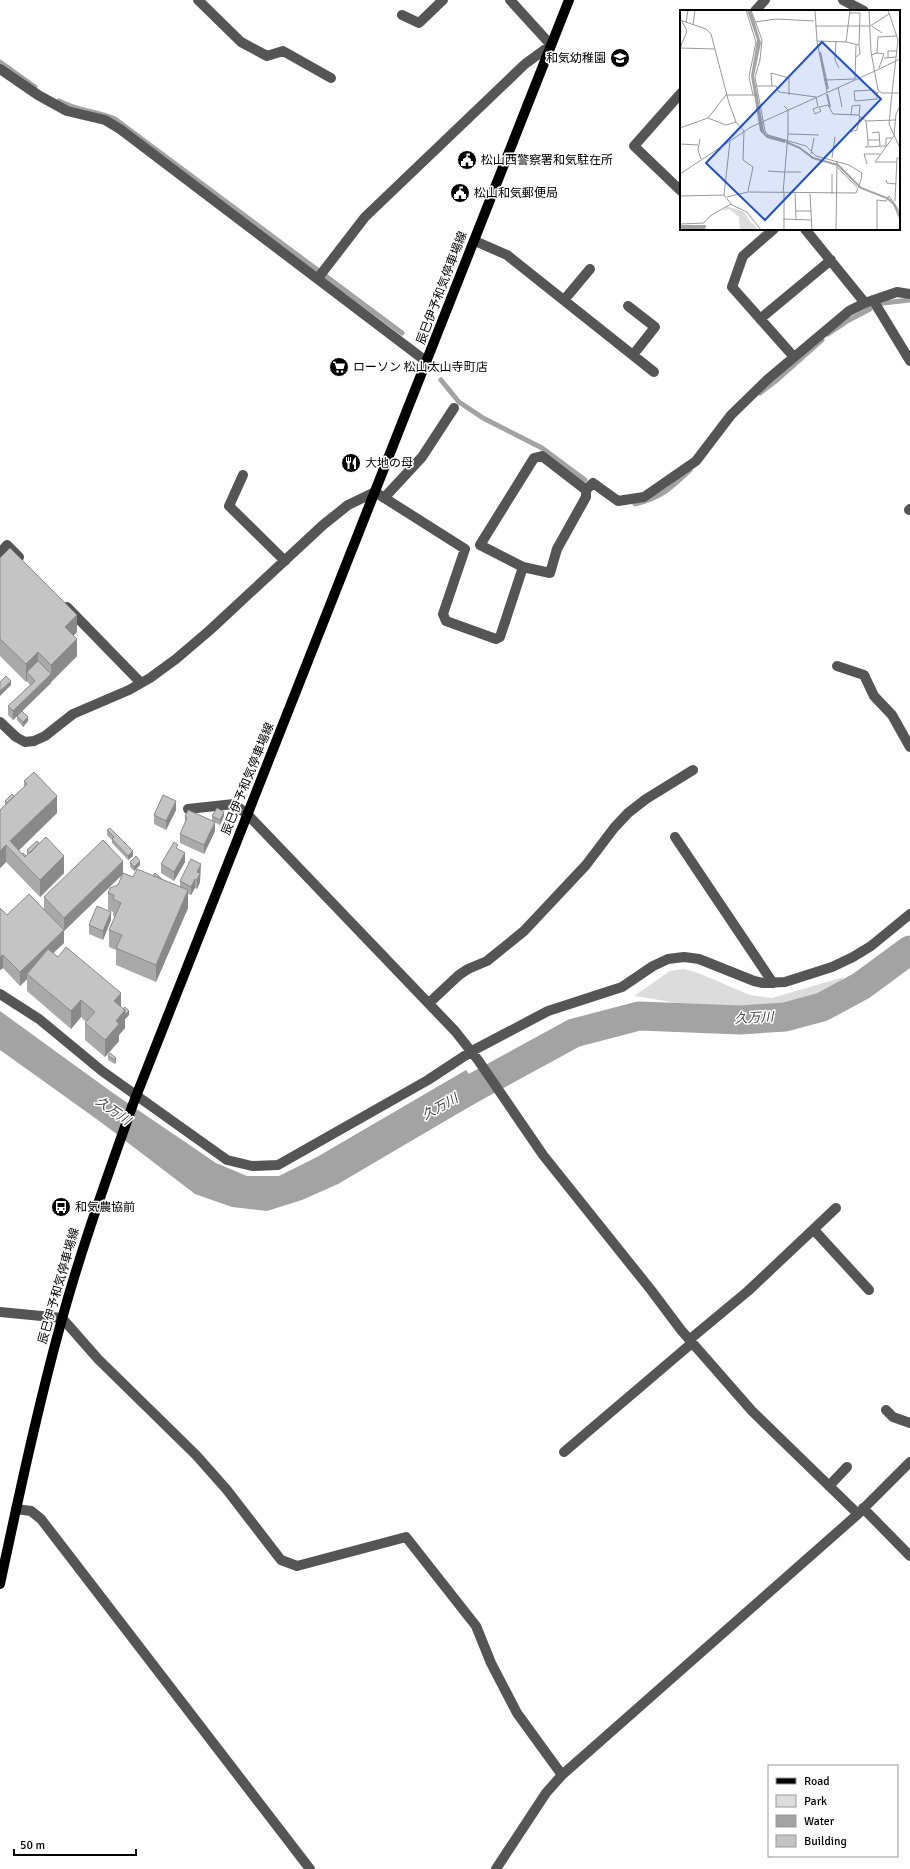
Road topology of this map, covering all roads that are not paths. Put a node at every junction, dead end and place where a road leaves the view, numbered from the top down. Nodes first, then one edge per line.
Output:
1 (198, 0) edge
2 (443, 0) edge
3 (510, 0) edge
4 (570, 0) edge
5 (765, 0) edge
6 (843, 0) edge
7 (756, 10) edge
8 (862, 10) edge
9 (402, 14) dead end
10 (551, 45) junction
11 (0, 69) edge
12 (331, 78) dead end
13 (680, 94) edge
14 (680, 190) edge
15 (773, 230) edge
16 (807, 230) edge
17 (475, 241) junction
18 (831, 260) junction
19 (590, 269) dead end
20 (318, 278) junction
21 (910, 294) edge
22 (564, 300) junction
23 (869, 302) junction
24 (628, 306) dead end
25 (760, 319) junction
26 (633, 355) junction
27 (794, 358) junction
28 (910, 361) edge
29 (427, 362) junction
30 (654, 372) dead end
31 (454, 408) dead end
32 (243, 475) dead end
33 (586, 490) junction
34 (380, 495) junction
35 (480, 545) junction
36 (465, 550) junction
37 (0, 553) edge
38 (285, 561) junction
39 (23, 562) edge
40 (523, 567) junction
41 (61, 600) edge
42 (837, 666) dead end
43 (141, 683) junction
44 (0, 722) edge
45 (910, 747) edge
46 (693, 770) dead end
47 (188, 809) edge
48 (248, 815) junction
49 (675, 837) dead end
50 (910, 914) edge
51 (773, 983) junction
52 (0, 994) edge
53 (429, 1003) junction
54 (472, 1051) junction
55 (135, 1100) junction
56 (836, 1208) dead end
57 (814, 1230) junction
58 (869, 1290) dead end
59 (0, 1312) edge
60 (62, 1318) junction
61 (690, 1342) junction
62 (886, 1410) dead end
63 (910, 1423) edge
64 (564, 1452) dead end
65 (910, 1462) edge
66 (847, 1467) dead end
67 (829, 1486) junction
68 (16, 1509) junction
69 (860, 1511) junction
70 (910, 1556) edge
71 (0, 1584) edge
72 (562, 1775) junction
73 (310, 1869) edge
74 (496, 1869) edge

1 - 12 street
2 - 9 street
3 - 10 street
4 - 10 main road, 辰巳伊予和気停車場線
5 - 7 street
6 - 8 street
10 - 17 main road, 辰巳伊予和気停車場線
10 - 20 street
11 - 20 street
13 - 14 street
15 - 25 street
16 - 18 street
17 - 22 street
17 - 29 main road, 辰巳伊予和気停車場線
18 - 23 street
18 - 25 street
19 - 22 street
20 - 29 street
21 - 23 street
22 - 26 street
23 - 27 street
23 - 28 street
24 - 26 street
25 - 27 street
26 - 30 street
27 - 33 street
29 - 34 main road, 辰巳伊予和気停車場線
31 - 34 street
32 - 38 street
33 - 35 street
33 - 40 street
34 - 36 street
34 - 38 street
34 - 48 main road, 辰巳伊予和気停車場線
35 - 36 street
35 - 40 street
36 - 40 street
37 - 39 street
38 - 43 street
41 - 43 street
42 - 45 street
43 - 44 street
46 - 53 street
47 - 48 street
48 - 53 street
48 - 55 main road, 辰巳伊予和気停車場線
49 - 51 street
50 - 51 street
51 - 54 street
52 - 55 street
53 - 54 street
54 - 55 street
54 - 61 street
55 - 60 main road, 辰巳伊予和気停車場線
56 - 57 street
57 - 58 street
57 - 61 street
59 - 60 street
60 - 68 main road, 辰巳伊予和気停車場線
60 - 72 street
61 - 64 street
61 - 67 street
62 - 63 street
65 - 69 street
66 - 67 street
67 - 69 street
68 - 71 main road, 辰巳伊予和気停車場線
68 - 73 street
69 - 70 street
69 - 72 street
72 - 74 street

